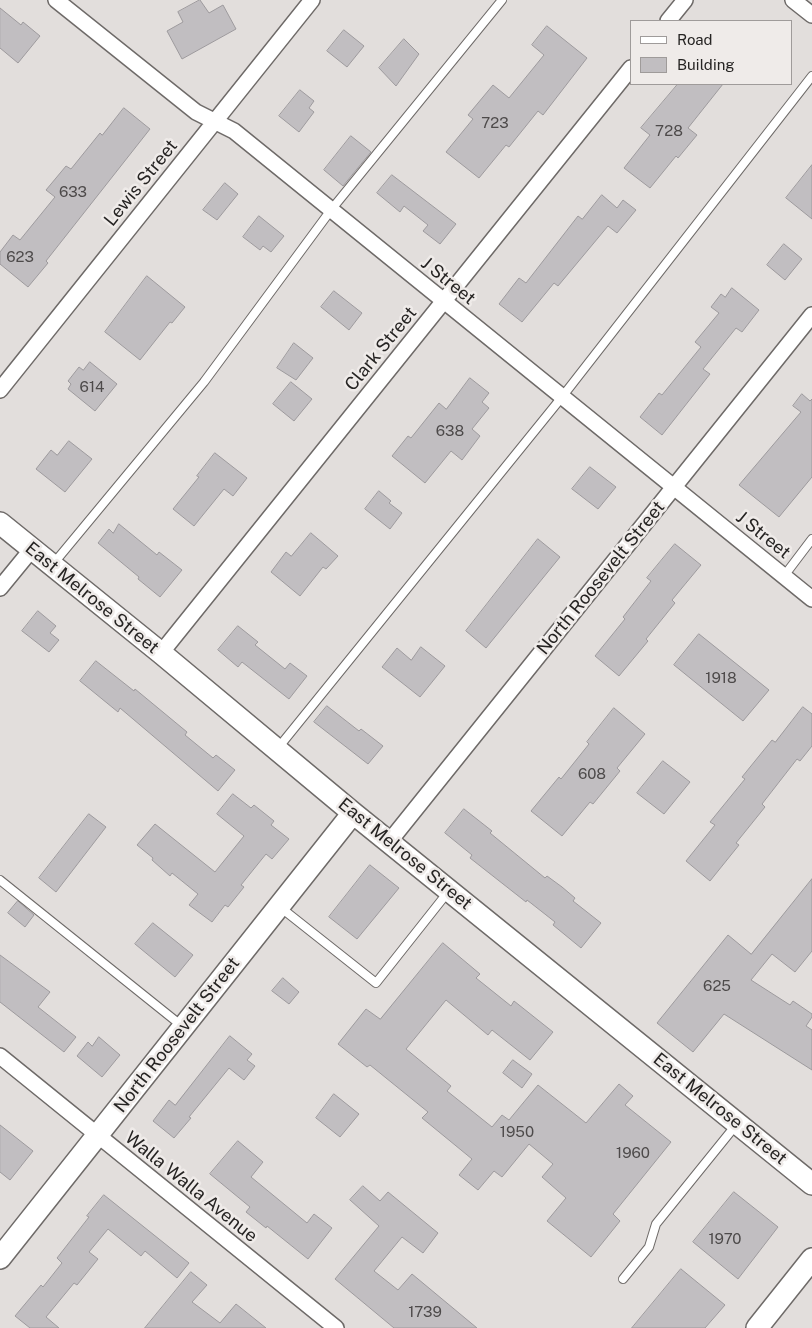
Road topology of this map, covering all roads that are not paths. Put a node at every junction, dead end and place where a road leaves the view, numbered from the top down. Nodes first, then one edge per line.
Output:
1 (56, 0) edge
2 (312, 0) edge
3 (502, 0) edge
4 (685, 0) edge
5 (793, 0) edge
6 (812, 15) edge
7 (669, 20) edge
8 (630, 69) edge
9 (812, 76) edge
10 (215, 121) junction
11 (331, 210) junction
12 (444, 301) junction
13 (812, 315) edge
14 (0, 390) edge
15 (562, 397) junction
16 (673, 487) junction
17 (0, 524) edge
18 (812, 539) edge
19 (32, 549) junction
20 (52, 565) junction
21 (784, 576) junction
22 (0, 588) edge
23 (812, 599) edge
24 (161, 653) junction
25 (278, 749) junction
26 (353, 813) junction
27 (389, 842) junction
28 (0, 880) edge
29 (450, 891) junction
30 (279, 906) junction
31 (183, 1027) junction
32 (0, 1056) edge
33 (738, 1124) junction
34 (97, 1135) junction
35 (812, 1184) edge
36 (0, 1258) edge
37 (812, 1259) edge
38 (623, 1279) dead end
39 (336, 1328) edge
40 (757, 1328) edge

1 - 10 street, J Street
2 - 10 street, Lewis Street
3 - 11 lane
4 - 7 street
5 - 6 street
8 - 12 street, Clark Street
9 - 15 lane
10 - 11 street, J Street
10 - 14 street, Lewis Street
11 - 12 street, J Street
11 - 20 lane
12 - 15 street, J Street
12 - 24 street, Clark Street
13 - 16 street, North Roosevelt Street
15 - 16 street, J Street
15 - 25 lane
16 - 21 street, J Street
16 - 27 street, North Roosevelt Street
17 - 19 main road, East Melrose Street
18 - 21 lane
19 - 20 main road, East Melrose Street
19 - 22 street
20 - 24 main road, East Melrose Street
21 - 23 street, J Street
24 - 25 main road, East Melrose Street
25 - 26 main road, East Melrose Street
26 - 27 main road, East Melrose Street
26 - 30 main road, North Roosevelt Street
27 - 29 main road, East Melrose Street
28 - 31 lane
29 - 30 lane
29 - 33 main road, East Melrose Street
30 - 31 main road, North Roosevelt Street
31 - 34 main road, North Roosevelt Street
32 - 34 street, Walla Walla Avenue
33 - 35 main road, East Melrose Street
33 - 38 lane
34 - 36 main road, North Roosevelt Street
34 - 39 street, Walla Walla Avenue
37 - 40 main road

